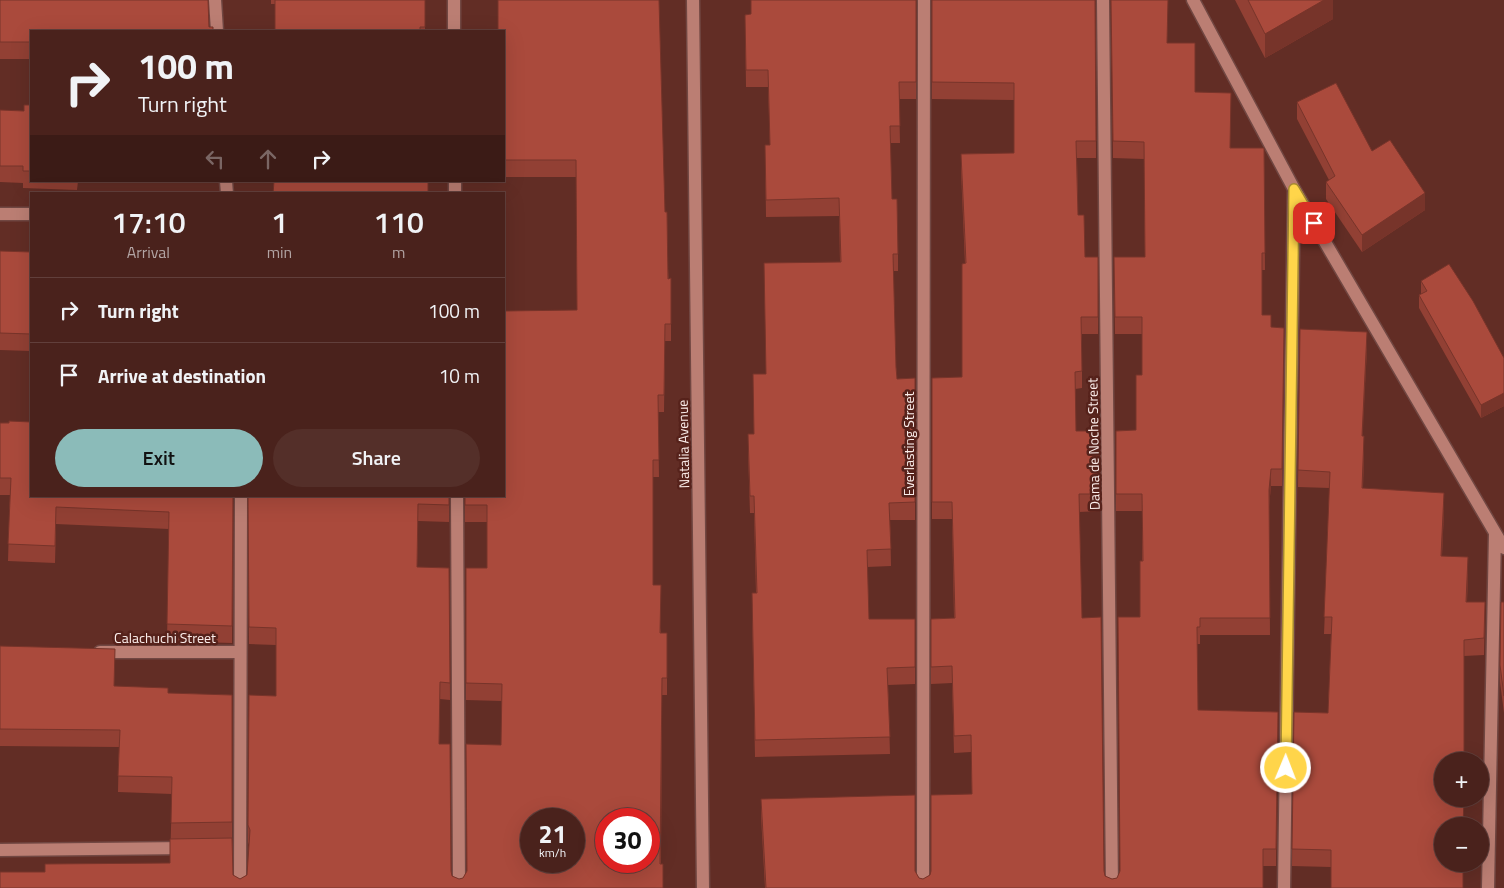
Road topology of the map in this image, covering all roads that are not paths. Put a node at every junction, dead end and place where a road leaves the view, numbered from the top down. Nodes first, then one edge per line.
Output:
1 (216, 0) edge
2 (454, 0) edge
3 (693, 0) edge
4 (924, 0) edge
5 (1103, 0) edge
6 (1192, 0) edge
7 (217, 30) edge
8 (454, 30) edge
9 (1294, 189) junction
10 (0, 214) edge
11 (30, 214) edge
12 (241, 497) edge
13 (457, 497) edge
14 (1495, 531) junction
15 (1504, 548) edge
16 (86, 652) edge
17 (240, 652) junction
18 (203, 848) edge
19 (222, 848) edge
20 (242, 848) junction
21 (0, 850) edge
22 (240, 888) edge
23 (459, 888) edge
24 (703, 888) edge
25 (922, 888) edge
26 (1112, 888) edge
27 (1284, 888) edge
28 (1488, 888) edge

1 - 7 street
2 - 8 street
3 - 24 street, Natalia Avenue
4 - 25 street, Everlasting Street
5 - 26 street, Dama de Noche Street
6 - 9 street
9 - 14 street
9 - 27 street
10 - 11 street
12 - 17 street
13 - 23 street
14 - 15 street
14 - 28 street
16 - 17 street, Calachuchi Street
17 - 20 street
18 - 21 street
19 - 20 street
20 - 22 street

